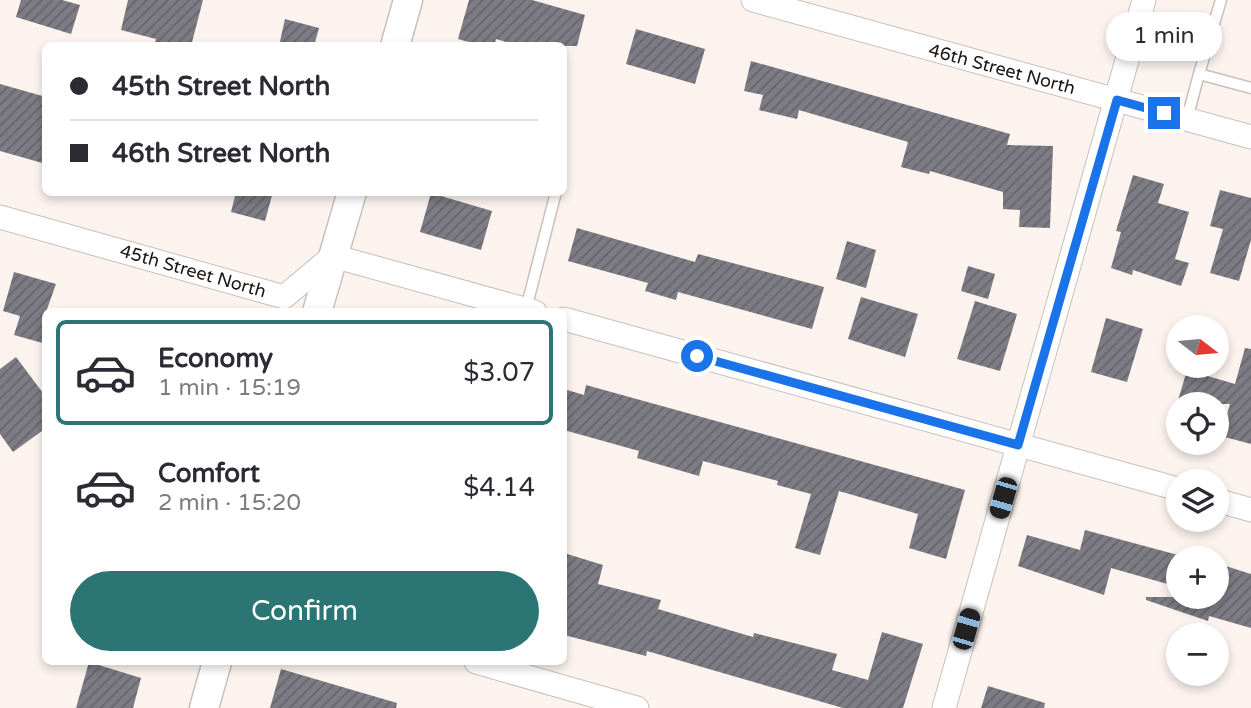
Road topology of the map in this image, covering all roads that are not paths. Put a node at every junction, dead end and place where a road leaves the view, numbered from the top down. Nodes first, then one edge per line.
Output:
1 (408, 0) edge
2 (753, 0) edge
3 (1144, 0) edge
4 (1221, 0) edge
5 (396, 42) edge
6 (1199, 74) junction
7 (1251, 88) edge
8 (1117, 100) junction
9 (1187, 119) junction
10 (1251, 137) edge
11 (351, 196) edge
12 (555, 196) edge
13 (0, 217) edge
14 (333, 256) junction
15 (318, 308) edge
16 (524, 308) edge
17 (531, 308) edge
18 (567, 320) edge
19 (1018, 445) junction
20 (1166, 486) edge
21 (1229, 503) edge
22 (1251, 509) edge
23 (216, 665) edge
24 (486, 665) edge
25 (204, 708) edge
26 (637, 708) edge
27 (944, 708) edge

1 - 5 street
2 - 8 street, 46th Street North
3 - 8 street
4 - 6 lane
6 - 7 lane
6 - 9 lane
8 - 9 street, 46th Street North
8 - 19 street
9 - 10 street, 46th Street North
11 - 14 street
12 - 17 lane
13 - 14 street, 45th Street North
14 - 15 street
14 - 16 street
18 - 19 street
19 - 20 street
19 - 27 street
21 - 22 street
23 - 25 street
24 - 26 street

